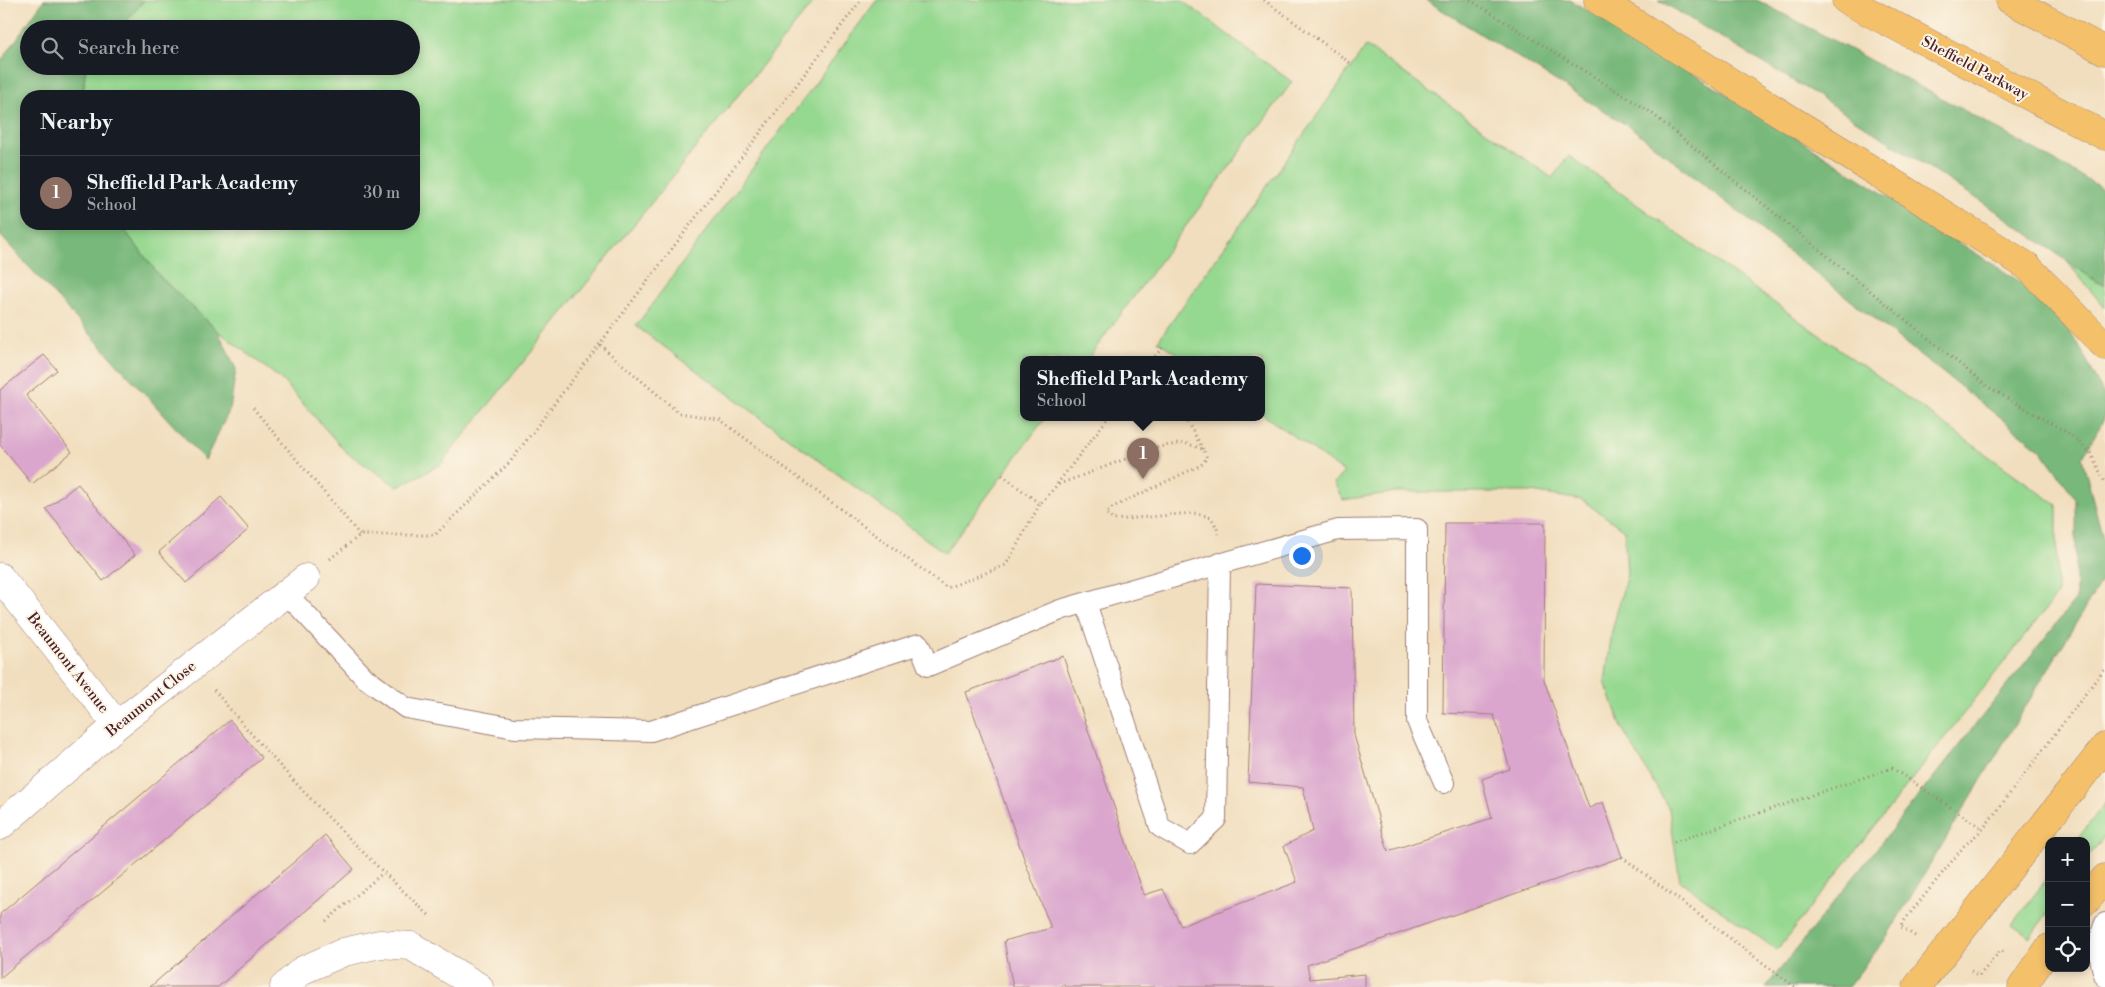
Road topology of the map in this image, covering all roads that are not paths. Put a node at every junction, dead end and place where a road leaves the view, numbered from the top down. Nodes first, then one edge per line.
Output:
1 (1598, 0) edge
2 (1846, 0) edge
3 (2010, 0) edge
4 (2105, 51) edge
5 (2105, 136) edge
6 (2105, 346) edge
7 (1220, 563) junction
8 (0, 577) edge
9 (296, 585) joint
10 (1086, 603) junction
11 (117, 725) junction
12 (2105, 747) edge
13 (1444, 783) dead end
14 (0, 826) edge
15 (2105, 878) edge
16 (2090, 896) edge
17 (2105, 923) edge
18 (2045, 954) edge
19 (2105, 977) edge
20 (284, 987) edge
21 (479, 987) edge
22 (1917, 987) edge
23 (2022, 987) edge

1 - 6 highway
2 - 5 highway, Sheffield Parkway
3 - 4 highway
7 - 10 lane
7 - 10 lane
7 - 13 lane
8 - 11 street, Beaumont Avenue
9 - 10 lane
9 - 11 street, Beaumont Close
11 - 14 street, Beaumont Close
12 - 22 highway
15 - 16 highway
17 - 19 lane
18 - 23 highway
20 - 21 street

